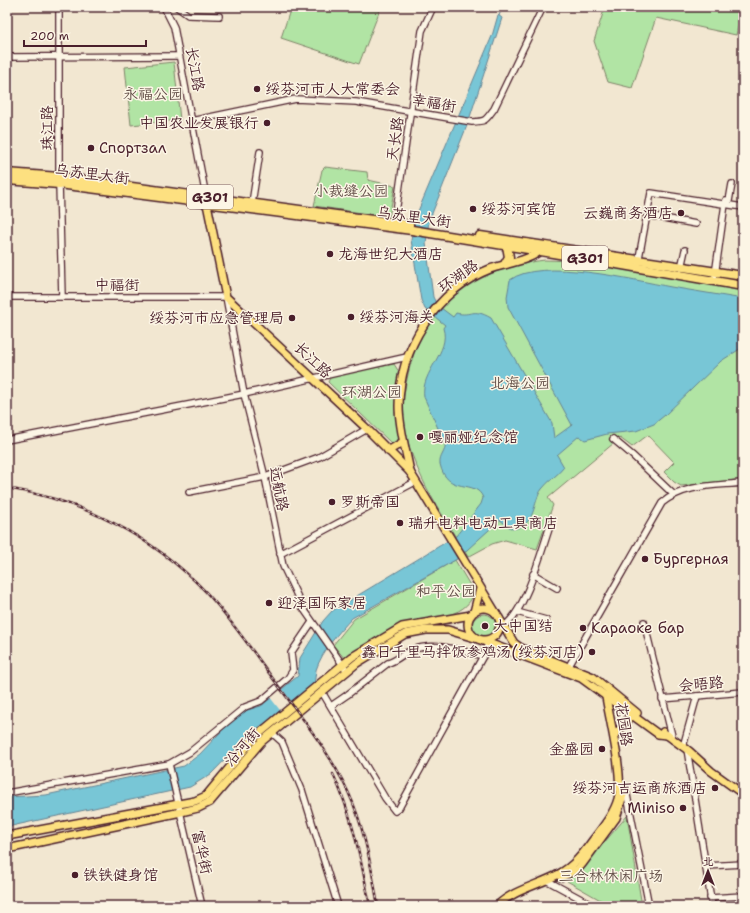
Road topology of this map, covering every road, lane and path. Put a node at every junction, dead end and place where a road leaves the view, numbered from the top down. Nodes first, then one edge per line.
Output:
1 (59, 7) edge
2 (164, 7) edge
3 (177, 7) edge
4 (433, 7) edge
5 (543, 7) edge
6 (219, 16) dead end
7 (179, 56) junction
8 (7, 57) edge
9 (60, 57) junction
10 (411, 111) junction
11 (191, 121) junction
12 (260, 152) dead end
13 (7, 173) edge
14 (7, 180) edge
15 (59, 180) junction
16 (732, 184) dead end
17 (206, 200) junction
18 (252, 203) junction
19 (725, 204) junction
20 (743, 207) edge
21 (647, 216) junction
22 (696, 224) dead end
23 (394, 225) junction
24 (427, 230) junction
25 (507, 246) junction
26 (542, 248) junction
27 (685, 250) dead end
28 (505, 264) junction
29 (638, 264) junction
30 (681, 268) junction
31 (716, 273) junction
32 (743, 276) edge
33 (715, 282) junction
34 (743, 286) edge
35 (62, 296) junction
36 (226, 297) junction
37 (7, 298) edge
38 (408, 357) junction
39 (313, 378) junction
40 (244, 394) junction
41 (367, 429) junction
42 (613, 439) dead end
43 (7, 440) edge
44 (404, 442) junction
45 (388, 451) junction
46 (410, 472) junction
47 (265, 477) junction
48 (415, 482) junction
49 (743, 483) edge
50 (189, 492) dead end
51 (673, 494) junction
52 (551, 523) dead end
53 (280, 554) junction
54 (533, 574) junction
55 (557, 588) dead end
56 (480, 589) junction
57 (517, 612) junction
58 (473, 613) junction
59 (497, 616) junction
60 (546, 620) dead end
61 (312, 622) junction
62 (644, 622) dead end
63 (504, 626) junction
64 (478, 639) junction
65 (489, 642) junction
66 (483, 656) junction
67 (569, 666) junction
68 (345, 668) junction
69 (322, 692) junction
70 (743, 692) edge
71 (609, 696) junction
72 (697, 696) junction
73 (662, 699) junction
74 (330, 706) junction
75 (632, 715) junction
76 (272, 733) junction
77 (616, 734) junction
78 (667, 735) junction
79 (674, 741) junction
80 (685, 748) junction
81 (170, 764) junction
82 (624, 784) junction
83 (7, 793) edge
84 (743, 794) edge
85 (179, 804) junction
86 (181, 812) junction
87 (7, 836) edge
88 (7, 849) edge
89 (743, 864) edge
90 (706, 866) junction
91 (548, 881) junction
92 (743, 896) edge
93 (710, 898) junction
94 (202, 906) edge
95 (338, 906) edge
96 (497, 906) edge
97 (503, 906) edge
98 (594, 906) edge
99 (650, 906) edge
100 (712, 906) edge

1 - 9 street, 珠江路
2 - 7 street, 长江路
3 - 6 street
4 - 10 street, 天长路
5 - 10 street, 幸福街
7 - 9 street
7 - 11 street, 长江路
8 - 9 street
9 - 15 street, 珠江路
10 - 11 street, 幸福街
10 - 23 street, 天长路
11 - 17 street, 长江路
12 - 18 street
13 - 15 highway, 乌苏里大街 / G301
14 - 15 highway, 乌苏里大街 / G301
15 - 17 highway, 乌苏里大街 / G301
15 - 35 street, 珠江路
16 - 19 street
17 - 18 highway, 乌苏里大街 / G301
17 - 23 highway, 乌苏里大街 / G301
17 - 36 main road, 长江路
18 - 23 highway, 乌苏里大街 / G301
19 - 20 street
19 - 21 street
19 - 31 street
21 - 22 street
21 - 29 street
23 - 24 highway, 乌苏里大街 / G301
24 - 25 highway, 乌苏里大街 / G301
24 - 26 highway, 乌苏里大街 / G301
25 - 26 highway, 乌苏里大街 / G301
25 - 28 highway
26 - 28 main road, 环湖路
26 - 29 highway, 乌苏里大街 / G301
27 - 30 street
28 - 38 main road, 环湖路
29 - 30 highway, 乌苏里大街 / G301
29 - 33 highway, 乌苏里大街 / G301
30 - 31 highway, 乌苏里大街 / G301
31 - 32 highway, 乌苏里大街 / G301
31 - 33 street
33 - 34 highway, 乌苏里大街 / G301
35 - 36 street, 中福街
35 - 37 street, 中福街
36 - 39 main road, 长江路
36 - 40 street, 远航路
38 - 39 street
38 - 44 main road, 环湖路
39 - 40 street
39 - 41 main road, 长江路
40 - 43 street
40 - 47 street, 远航路
41 - 45 main road, 长江路
41 - 47 street
42 - 51 street
44 - 45 main road
44 - 46 main road, 环湖路
45 - 46 main road, 长江路
46 - 48 main road, 长江路
47 - 50 street
47 - 53 street, 远航路
48 - 53 street
48 - 56 main road, 长江路
49 - 51 street
51 - 67 street
52 - 54 street
53 - 61 street, 远航路
54 - 55 street
54 - 57 street
56 - 58 main road
56 - 59 main road, 长江路
57 - 60 street
57 - 63 street
58 - 59 main road
58 - 64 main road
58 - 68 main road, 沿河街
59 - 63 main road, 长江路
59 - 65 main road
61 - 68 street, 远航路
61 - 81 street
62 - 73 street
63 - 67 main road, 长江路
64 - 65 main road
64 - 68 main road, 沿河街
65 - 66 street
65 - 71 main road
66 - 74 street
66 - 74 street
67 - 71 main road, 长江路
68 - 69 main road, 沿河街
68 - 85 main road, 沿河街
69 - 74 street
69 - 76 main road, 沿河街
70 - 72 street, 会晤路
71 - 75 main road
71 - 77 main road, 花园路
71 - 78 main road
71 - 91 main road, 花园路
72 - 73 street, 会晤路
72 - 80 street
73 - 79 street
75 - 77 main road
75 - 78 main road
76 - 86 main road, 沿河街
76 - 95 street
77 - 82 main road, 花园路
78 - 79 main road
79 - 80 main road
80 - 84 main road
80 - 90 street
81 - 83 street
81 - 85 street, 富华街
82 - 91 main road, 花园路
82 - 99 street
85 - 86 street, 富华街
85 - 87 main road, 沿河街
86 - 88 main road, 沿河街
86 - 94 street, 富华街
89 - 90 street
90 - 93 street
91 - 96 main road, 花园路
91 - 97 main road, 花园路
91 - 98 street
92 - 93 street
93 - 100 street

